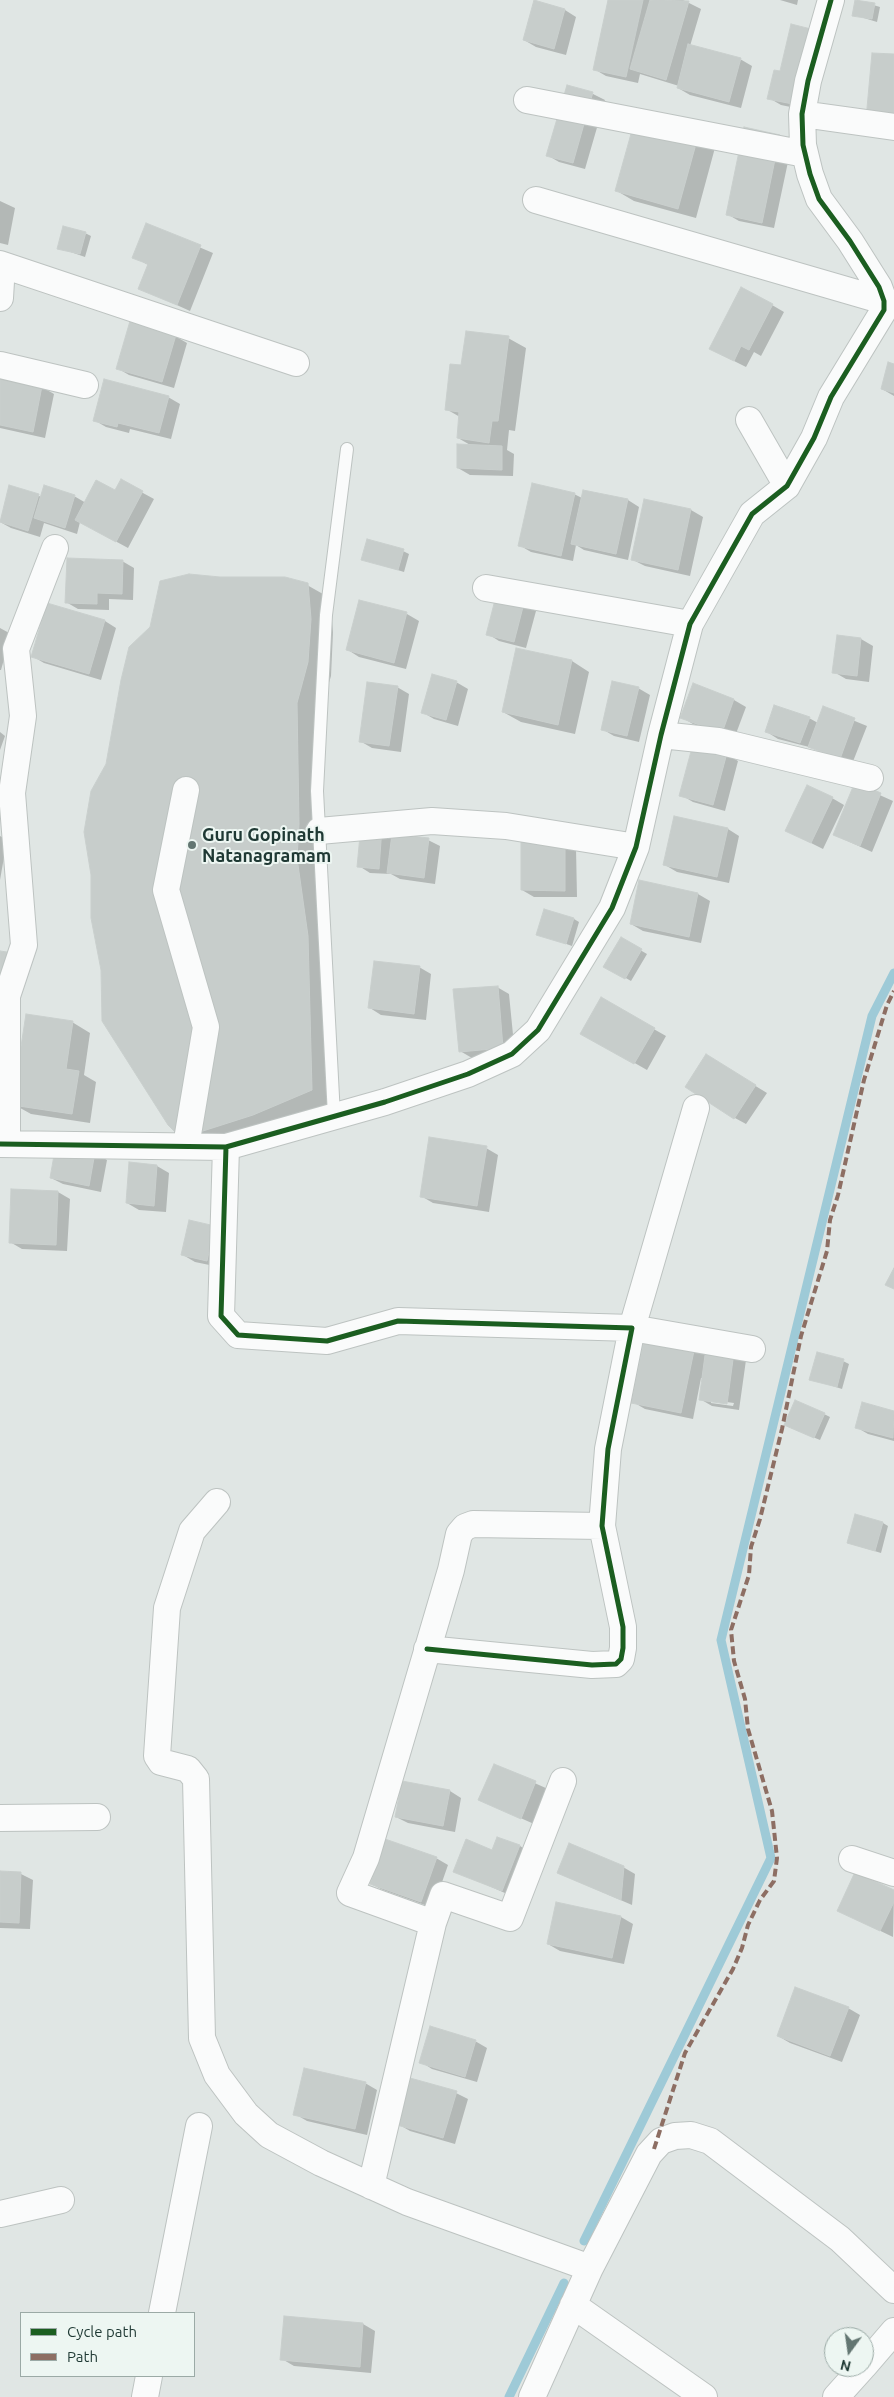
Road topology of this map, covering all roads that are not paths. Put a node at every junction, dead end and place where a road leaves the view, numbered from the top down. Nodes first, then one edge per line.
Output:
1 (831, 0) edge
2 (527, 100) dead end
3 (802, 114) junction
4 (894, 128) edge
5 (806, 154) junction
6 (536, 200) dead end
7 (1, 264) edge
8 (0, 298) edge
9 (884, 301) junction
10 (296, 363) dead end
11 (0, 364) edge
12 (85, 385) dead end
13 (749, 420) dead end
14 (347, 449) dead end
15 (787, 486) junction
16 (55, 548) dead end
17 (486, 588) dead end
18 (690, 624) junction
19 (661, 735) junction
20 (870, 778) dead end
21 (186, 790) dead end
22 (319, 830) junction
23 (636, 847) junction
24 (696, 1108) dead end
25 (334, 1116) junction
26 (3, 1144) edge
27 (186, 1146) junction
28 (226, 1147) junction
29 (632, 1328) junction
30 (752, 1349) dead end
31 (217, 1502) dead end
32 (602, 1526) junction
33 (427, 1649) junction
34 (563, 1781) dead end
35 (97, 1817) dead end
36 (0, 1818) edge
37 (852, 1859) dead end
38 (894, 1873) edge
39 (433, 1923) junction
40 (199, 2126) dead end
41 (371, 2186) junction
42 (62, 2200) dead end
43 (0, 2214) edge
44 (590, 2268) junction
45 (894, 2290) edge
46 (573, 2305) junction
47 (162, 2312) edge
48 (894, 2331) edge
49 (874, 2354) edge
50 (150, 2377) edge
51 (853, 2377) edge
52 (145, 2397) edge
53 (532, 2397) edge
54 (704, 2397) edge
55 (836, 2397) edge

1 - 3 street
2 - 5 street
3 - 4 street
3 - 5 street
5 - 9 street
6 - 9 street
7 - 8 street
7 - 10 street
9 - 15 street
11 - 12 street
13 - 15 street
14 - 22 lane
15 - 18 street
16 - 26 street
17 - 18 street
18 - 19 street
19 - 20 street
19 - 23 street
21 - 27 street
22 - 23 street
22 - 25 lane
23 - 25 street
24 - 29 street
25 - 28 street
26 - 27 street
27 - 28 street
28 - 29 street
29 - 30 street
29 - 32 street
31 - 41 street
32 - 33 street
32 - 33 street
33 - 39 street
34 - 39 street
35 - 36 street
37 - 38 street
39 - 41 street
40 - 47 street
41 - 44 street
42 - 43 street
44 - 45 street
44 - 46 street
46 - 53 street
46 - 54 street
48 - 49 street
50 - 52 street
51 - 55 street

